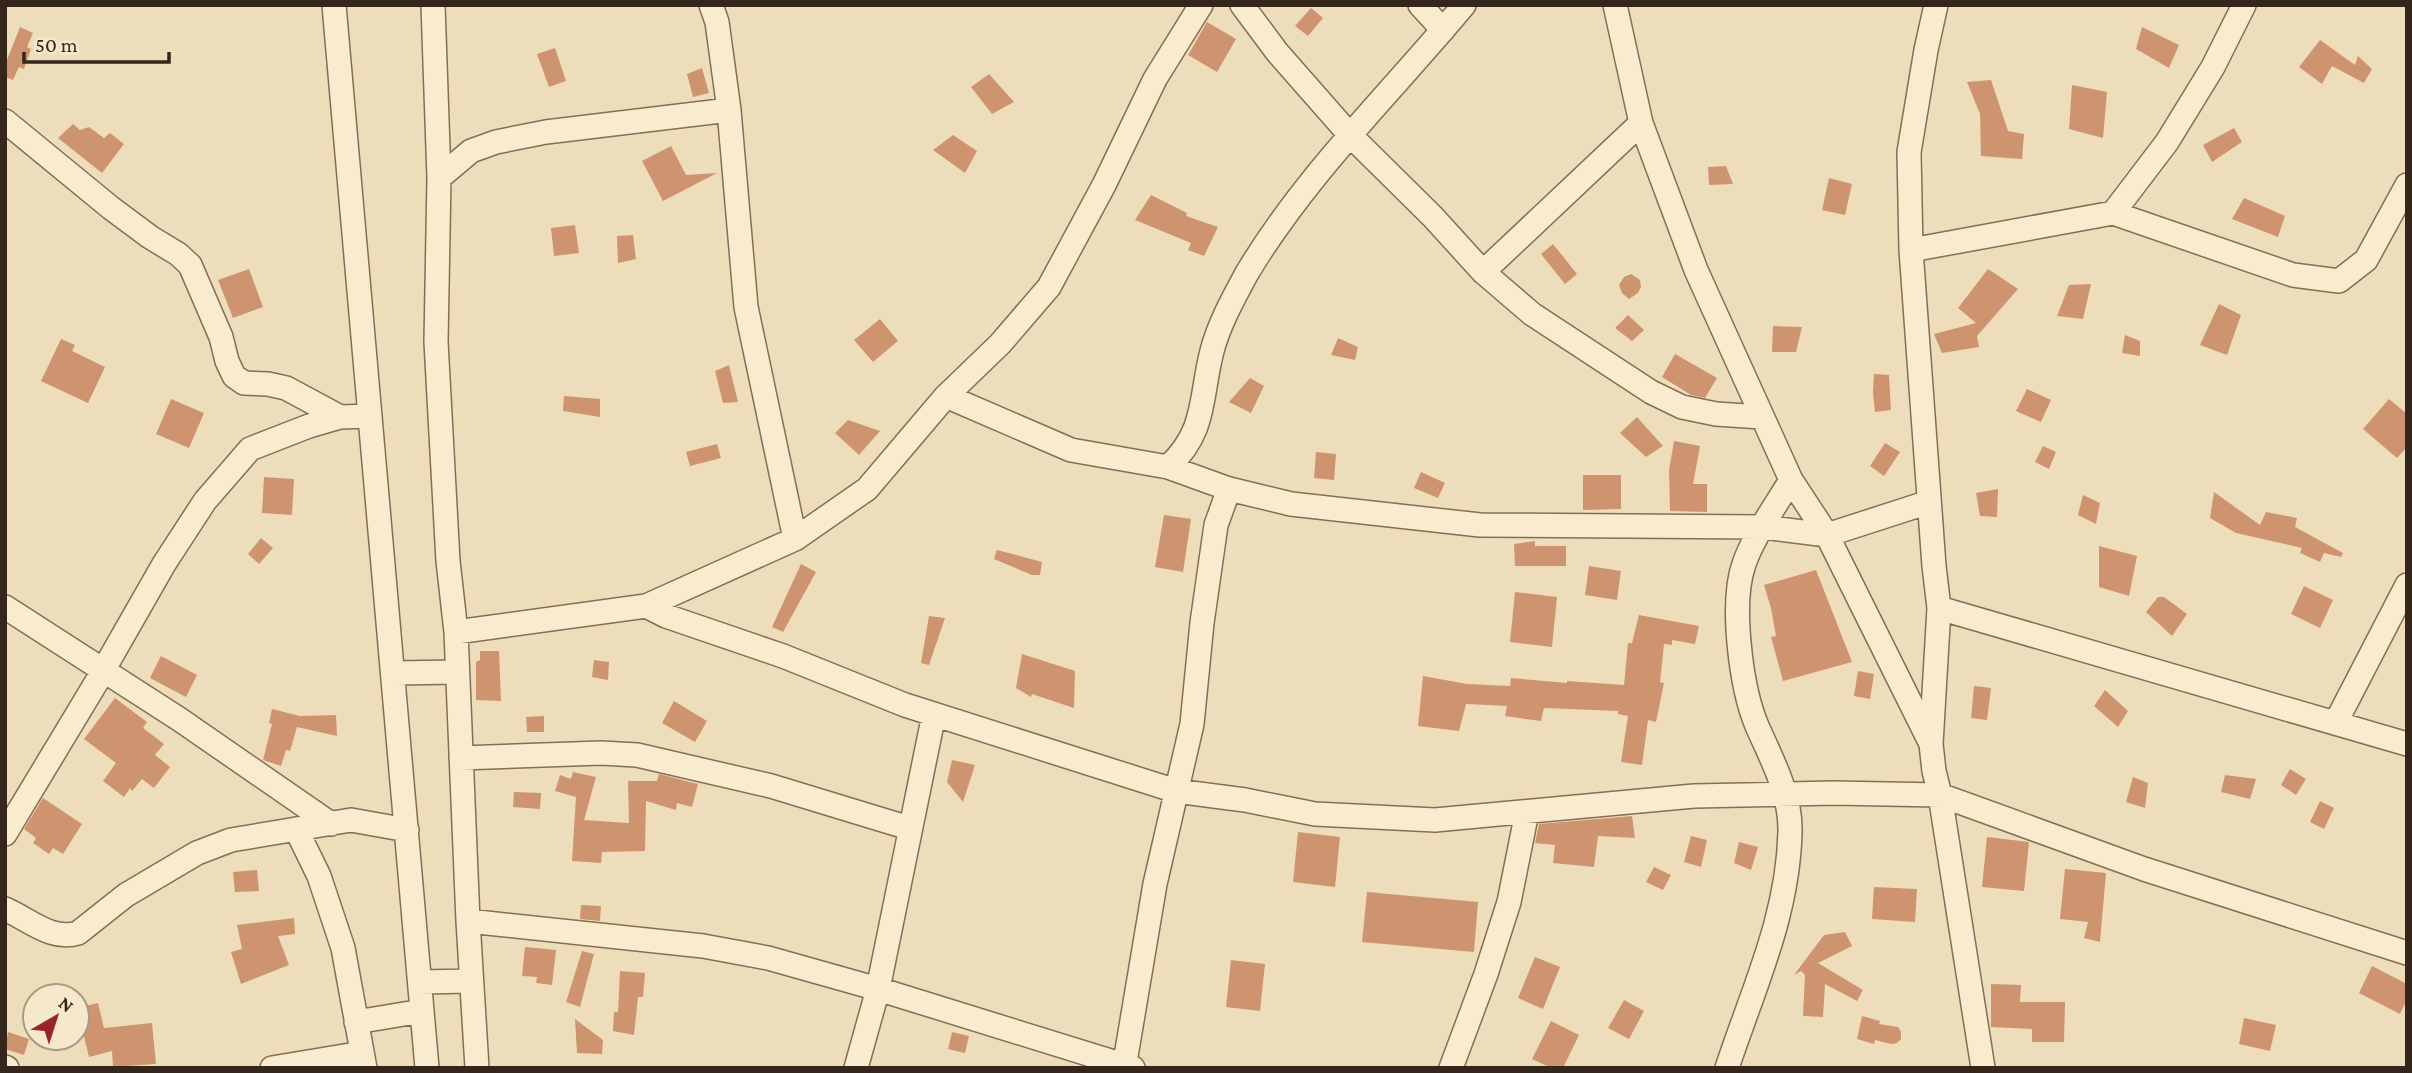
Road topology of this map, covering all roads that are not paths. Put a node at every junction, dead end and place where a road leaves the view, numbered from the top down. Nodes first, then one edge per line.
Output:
1 (334, 5) edge
2 (433, 5) edge
3 (711, 5) edge
4 (1201, 5) edge
5 (1242, 5) edge
6 (1420, 5) edge
7 (1464, 5) edge
8 (1615, 5) edge
9 (1936, 5) edge
10 (2244, 5) edge
11 (1443, 30) junction
12 (729, 110) junction
13 (5, 121) edge
14 (1641, 123) junction
15 (1349, 134) junction
16 (439, 178) junction
17 (2407, 185) edge
18 (2113, 213) junction
19 (1911, 250) junction
20 (1483, 272) junction
21 (946, 397) junction
22 (370, 416) junction
23 (340, 417) junction
24 (1762, 417) junction
25 (1168, 467) junction
26 (1791, 480) junction
27 (1229, 489) junction
28 (1930, 502) junction
29 (1763, 527) junction
30 (1827, 535) junction
31 (795, 540) junction
32 (2407, 585) edge
33 (646, 606) junction
34 (5, 607) edge
35 (1939, 608) junction
36 (456, 632) junction
37 (103, 671) junction
38 (457, 672) junction
39 (394, 673) junction
40 (934, 714) junction
41 (2336, 722) junction
42 (1931, 744) junction
43 (2407, 744) edge
44 (461, 758) junction
45 (1176, 791) junction
46 (1786, 794) junction
47 (1940, 794) junction
48 (1527, 812) junction
49 (331, 824) junction
50 (909, 828) junction
51 (296, 829) junction
52 (408, 830) junction
53 (5, 834) edge
54 (5, 909) edge
55 (468, 921) junction
56 (2407, 953) edge
57 (471, 981) junction
58 (420, 982) junction
59 (878, 989) junction
60 (422, 1011) junction
61 (356, 1023) junction
62 (363, 1060) edge
63 (1127, 1067) edge
64 (272, 1068) edge
65 (427, 1068) edge
66 (477, 1068) edge
67 (856, 1068) edge
68 (1451, 1068) edge
69 (1727, 1068) edge
70 (1983, 1068) edge

1 - 22 street
2 - 16 street
3 - 12 street
4 - 21 street
5 - 15 street
6 - 11 street
7 - 11 street
8 - 14 street
9 - 19 street
10 - 18 street
11 - 15 street
12 - 16 street
12 - 31 street
13 - 23 street
14 - 20 street
14 - 24 street
15 - 20 street
15 - 25 street
16 - 36 street
17 - 18 street
18 - 19 street
19 - 28 street
20 - 24 street
21 - 25 street
21 - 31 street
22 - 23 street
22 - 39 street
23 - 37 street
24 - 26 street
25 - 27 street
26 - 29 street
26 - 30 street
27 - 29 street
27 - 45 street
28 - 30 street
28 - 35 street
29 - 30 street
29 - 46 street
30 - 42 street
31 - 33 street
32 - 41 street
33 - 36 street
33 - 40 street
34 - 37 street
35 - 41 street
35 - 42 street
36 - 38 street
37 - 49 street
37 - 53 street
38 - 39 street
38 - 44 street
39 - 52 street
40 - 45 street
40 - 50 street
41 - 43 street
42 - 47 street
44 - 50 street
44 - 55 street
45 - 48 street
45 - 63 street
46 - 47 street
46 - 48 street
46 - 69 street
47 - 56 street
47 - 70 street
48 - 68 street
49 - 51 street
49 - 52 street
50 - 59 street
51 - 54 street
51 - 61 street
52 - 58 street
55 - 57 street
55 - 59 street
57 - 58 street
57 - 66 street
58 - 60 street
59 - 63 street
59 - 67 street
60 - 61 street
60 - 65 street
61 - 62 street
62 - 64 street

